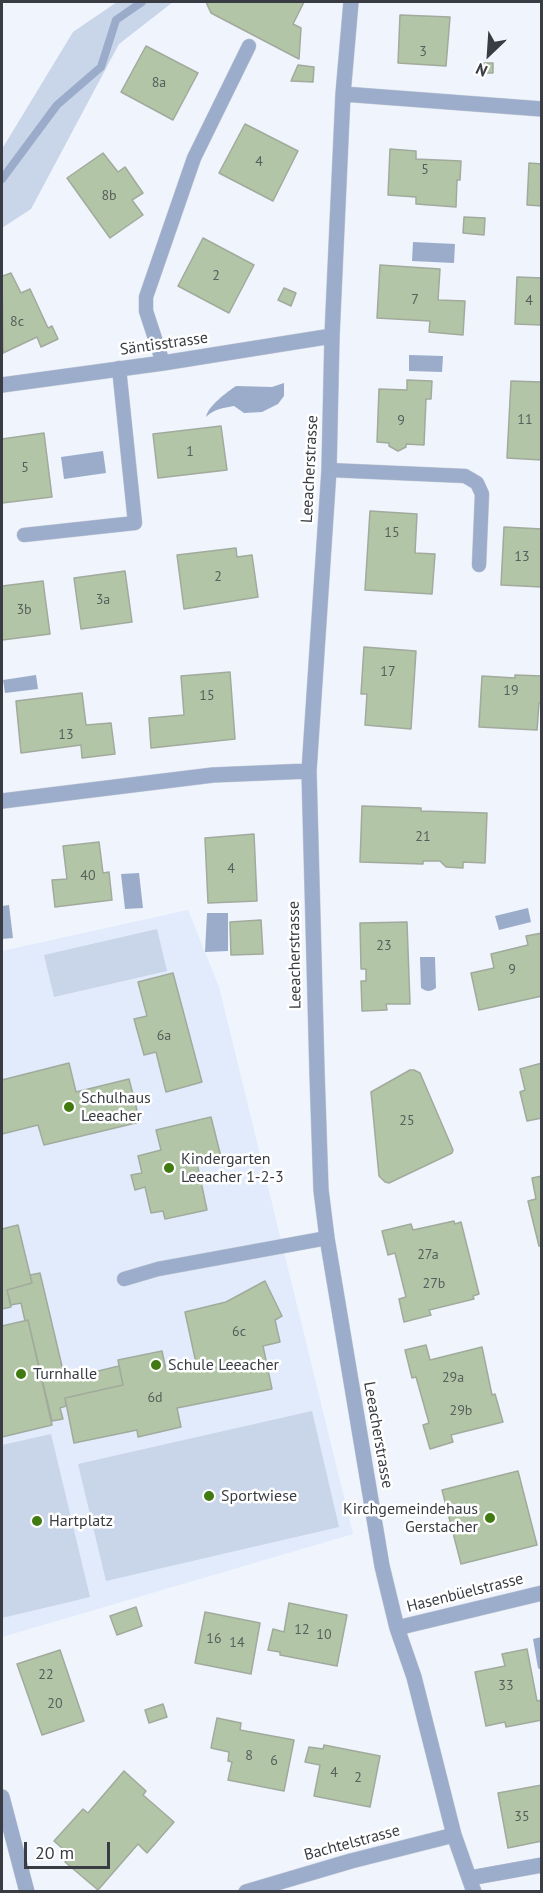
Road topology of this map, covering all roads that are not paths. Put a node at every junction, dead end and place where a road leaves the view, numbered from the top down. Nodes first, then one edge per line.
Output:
1 (351, 2) edge
2 (249, 46) dead end
3 (343, 94) junction
4 (542, 109) edge
5 (332, 336) junction
6 (163, 363) junction
7 (119, 368) junction
8 (2, 385) edge
9 (329, 470) junction
10 (24, 535) dead end
11 (479, 565) dead end
12 (309, 771) junction
13 (2, 801) edge
14 (327, 1238) junction
15 (124, 1279) dead end
16 (542, 1593) edge
17 (397, 1628) junction
18 (2, 1797) edge
19 (454, 1835) junction
20 (542, 1865) edge
21 (472, 1885) edge
22 (256, 1890) edge
23 (27, 1892) edge

1 - 3 street, Leeacherstrasse
2 - 6 lane
3 - 4 street
3 - 5 street, Leeacherstrasse
5 - 6 street, Säntisstrasse
5 - 9 street, Leeacherstrasse
6 - 7 street, Säntisstrasse
7 - 8 street, Säntisstrasse
7 - 10 lane
9 - 11 lane
9 - 12 street, Leeacherstrasse
12 - 13 street
12 - 14 street, Leeacherstrasse
14 - 15 lane
14 - 17 street, Leeacherstrasse
16 - 17 street, Hasenbüelstrasse
17 - 19 street, Leeacherstrasse
18 - 23 street
19 - 21 street, Leeacherstrasse
19 - 22 street, Bachtelstrasse
20 - 21 street

